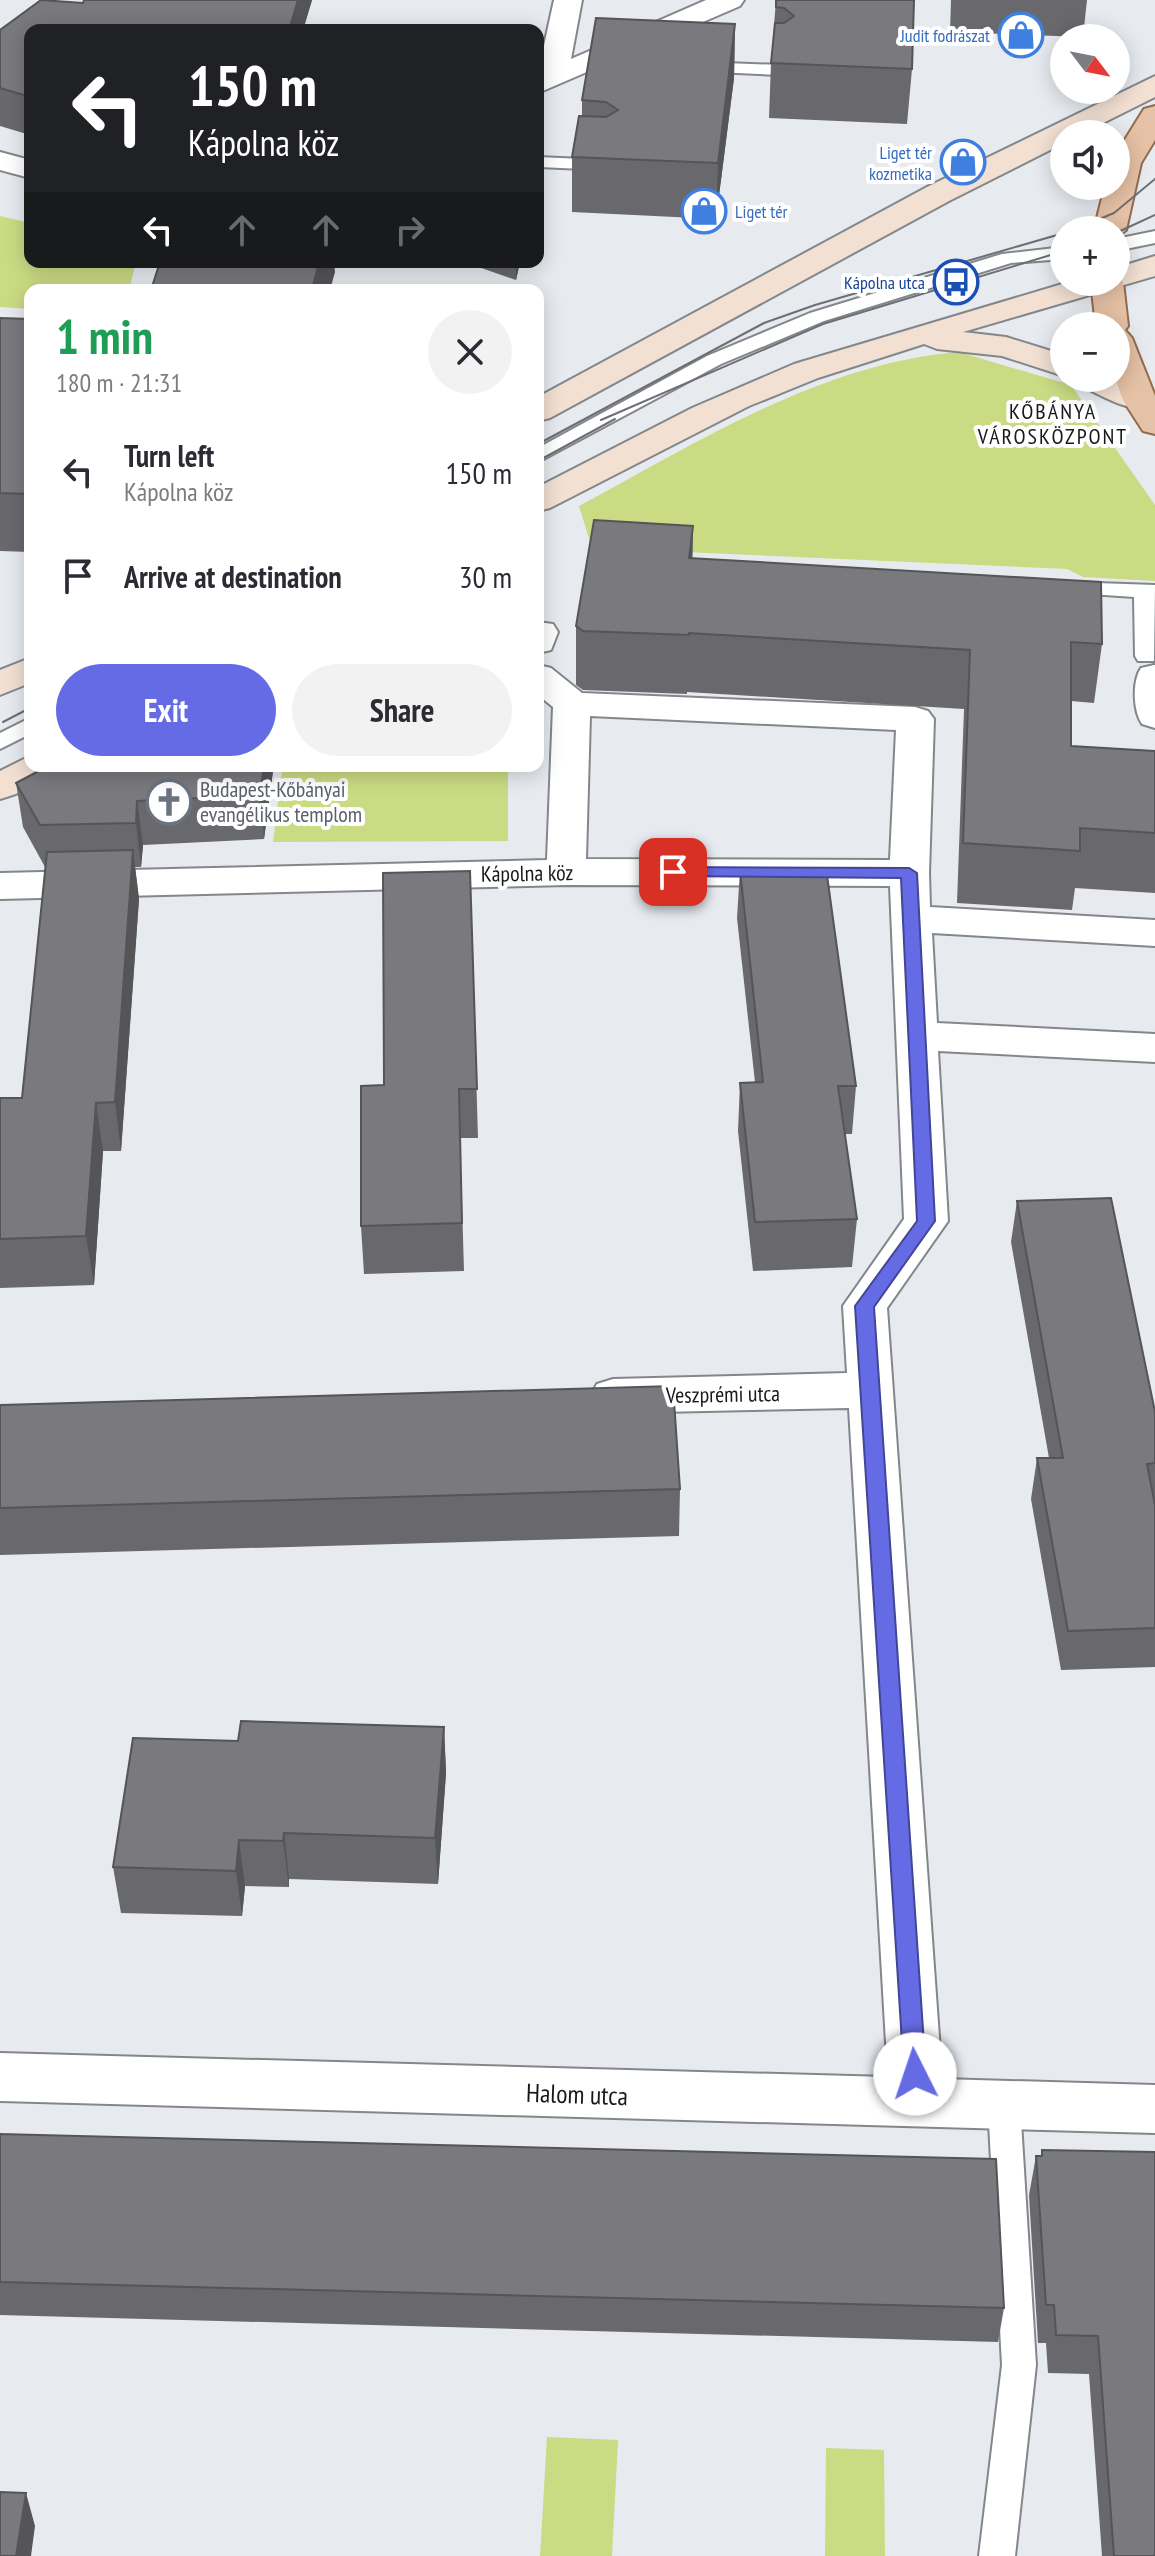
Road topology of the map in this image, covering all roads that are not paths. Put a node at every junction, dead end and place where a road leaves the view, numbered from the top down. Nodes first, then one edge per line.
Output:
1 (568, 0) edge
2 (730, 0) edge
3 (588, 63) junction
4 (636, 65) edge
5 (684, 66) edge
6 (780, 70) edge
7 (545, 81) edge
8 (1155, 85) edge
9 (1155, 115) edge
10 (0, 161) edge
11 (544, 162) edge
12 (606, 165) edge
13 (24, 167) edge
14 (1113, 216) edge
15 (1155, 237) edge
16 (1130, 242) edge
17 (1050, 254) edge
18 (1155, 266) edge
19 (1130, 274) edge
20 (1055, 296) edge
21 (911, 336) junction
22 (1050, 361) edge
23 (1130, 370) edge
24 (1114, 392) edge
25 (544, 408) edge
26 (1148, 412) edge
27 (544, 453) edge
28 (544, 498) edge
29 (1043, 587) edge
30 (1150, 591) edge
31 (1150, 666) edge
32 (24, 672) edge
33 (544, 681) edge
34 (0, 684) edge
35 (572, 704) junction
36 (1155, 716) edge
37 (24, 728) edge
38 (0, 742) edge
39 (26, 772) edge
40 (0, 787) edge
41 (566, 872) junction
42 (909, 873) junction
43 (0, 886) edge
44 (911, 919) junction
45 (1155, 933) edge
46 (916, 1036) junction
47 (1155, 1048) edge
48 (870, 1390) junction
49 (570, 1397) edge
50 (0, 2077) edge
51 (917, 2104) junction
52 (1004, 2105) junction
53 (1155, 2109) edge
54 (997, 2556) edge

1 - 7 street
2 - 3 street
3 - 4 lane
3 - 7 street
5 - 6 lane
8 - 25 street
9 - 14 main road
10 - 13 street
11 - 12 lane
15 - 16 lane
17 - 27 lane
18 - 19 street
20 - 21 street
21 - 22 street
21 - 28 street
23 - 26 main road
24 - 26 street
29 - 30 lane
30 - 31 lane
31 - 36 street
32 - 34 street
33 - 35 street
35 - 41 street
35 - 42 street
37 - 38 lane
39 - 40 street
41 - 42 street, Kápolna köz
41 - 43 street, Kápolna köz
42 - 44 street
44 - 45 street
44 - 46 street
46 - 47 street
46 - 48 street
48 - 49 street, Veszprémi utca
48 - 51 street
50 - 51 street, Halom utca
51 - 52 street, Halom utca
52 - 53 street, Halom utca
52 - 54 lane

